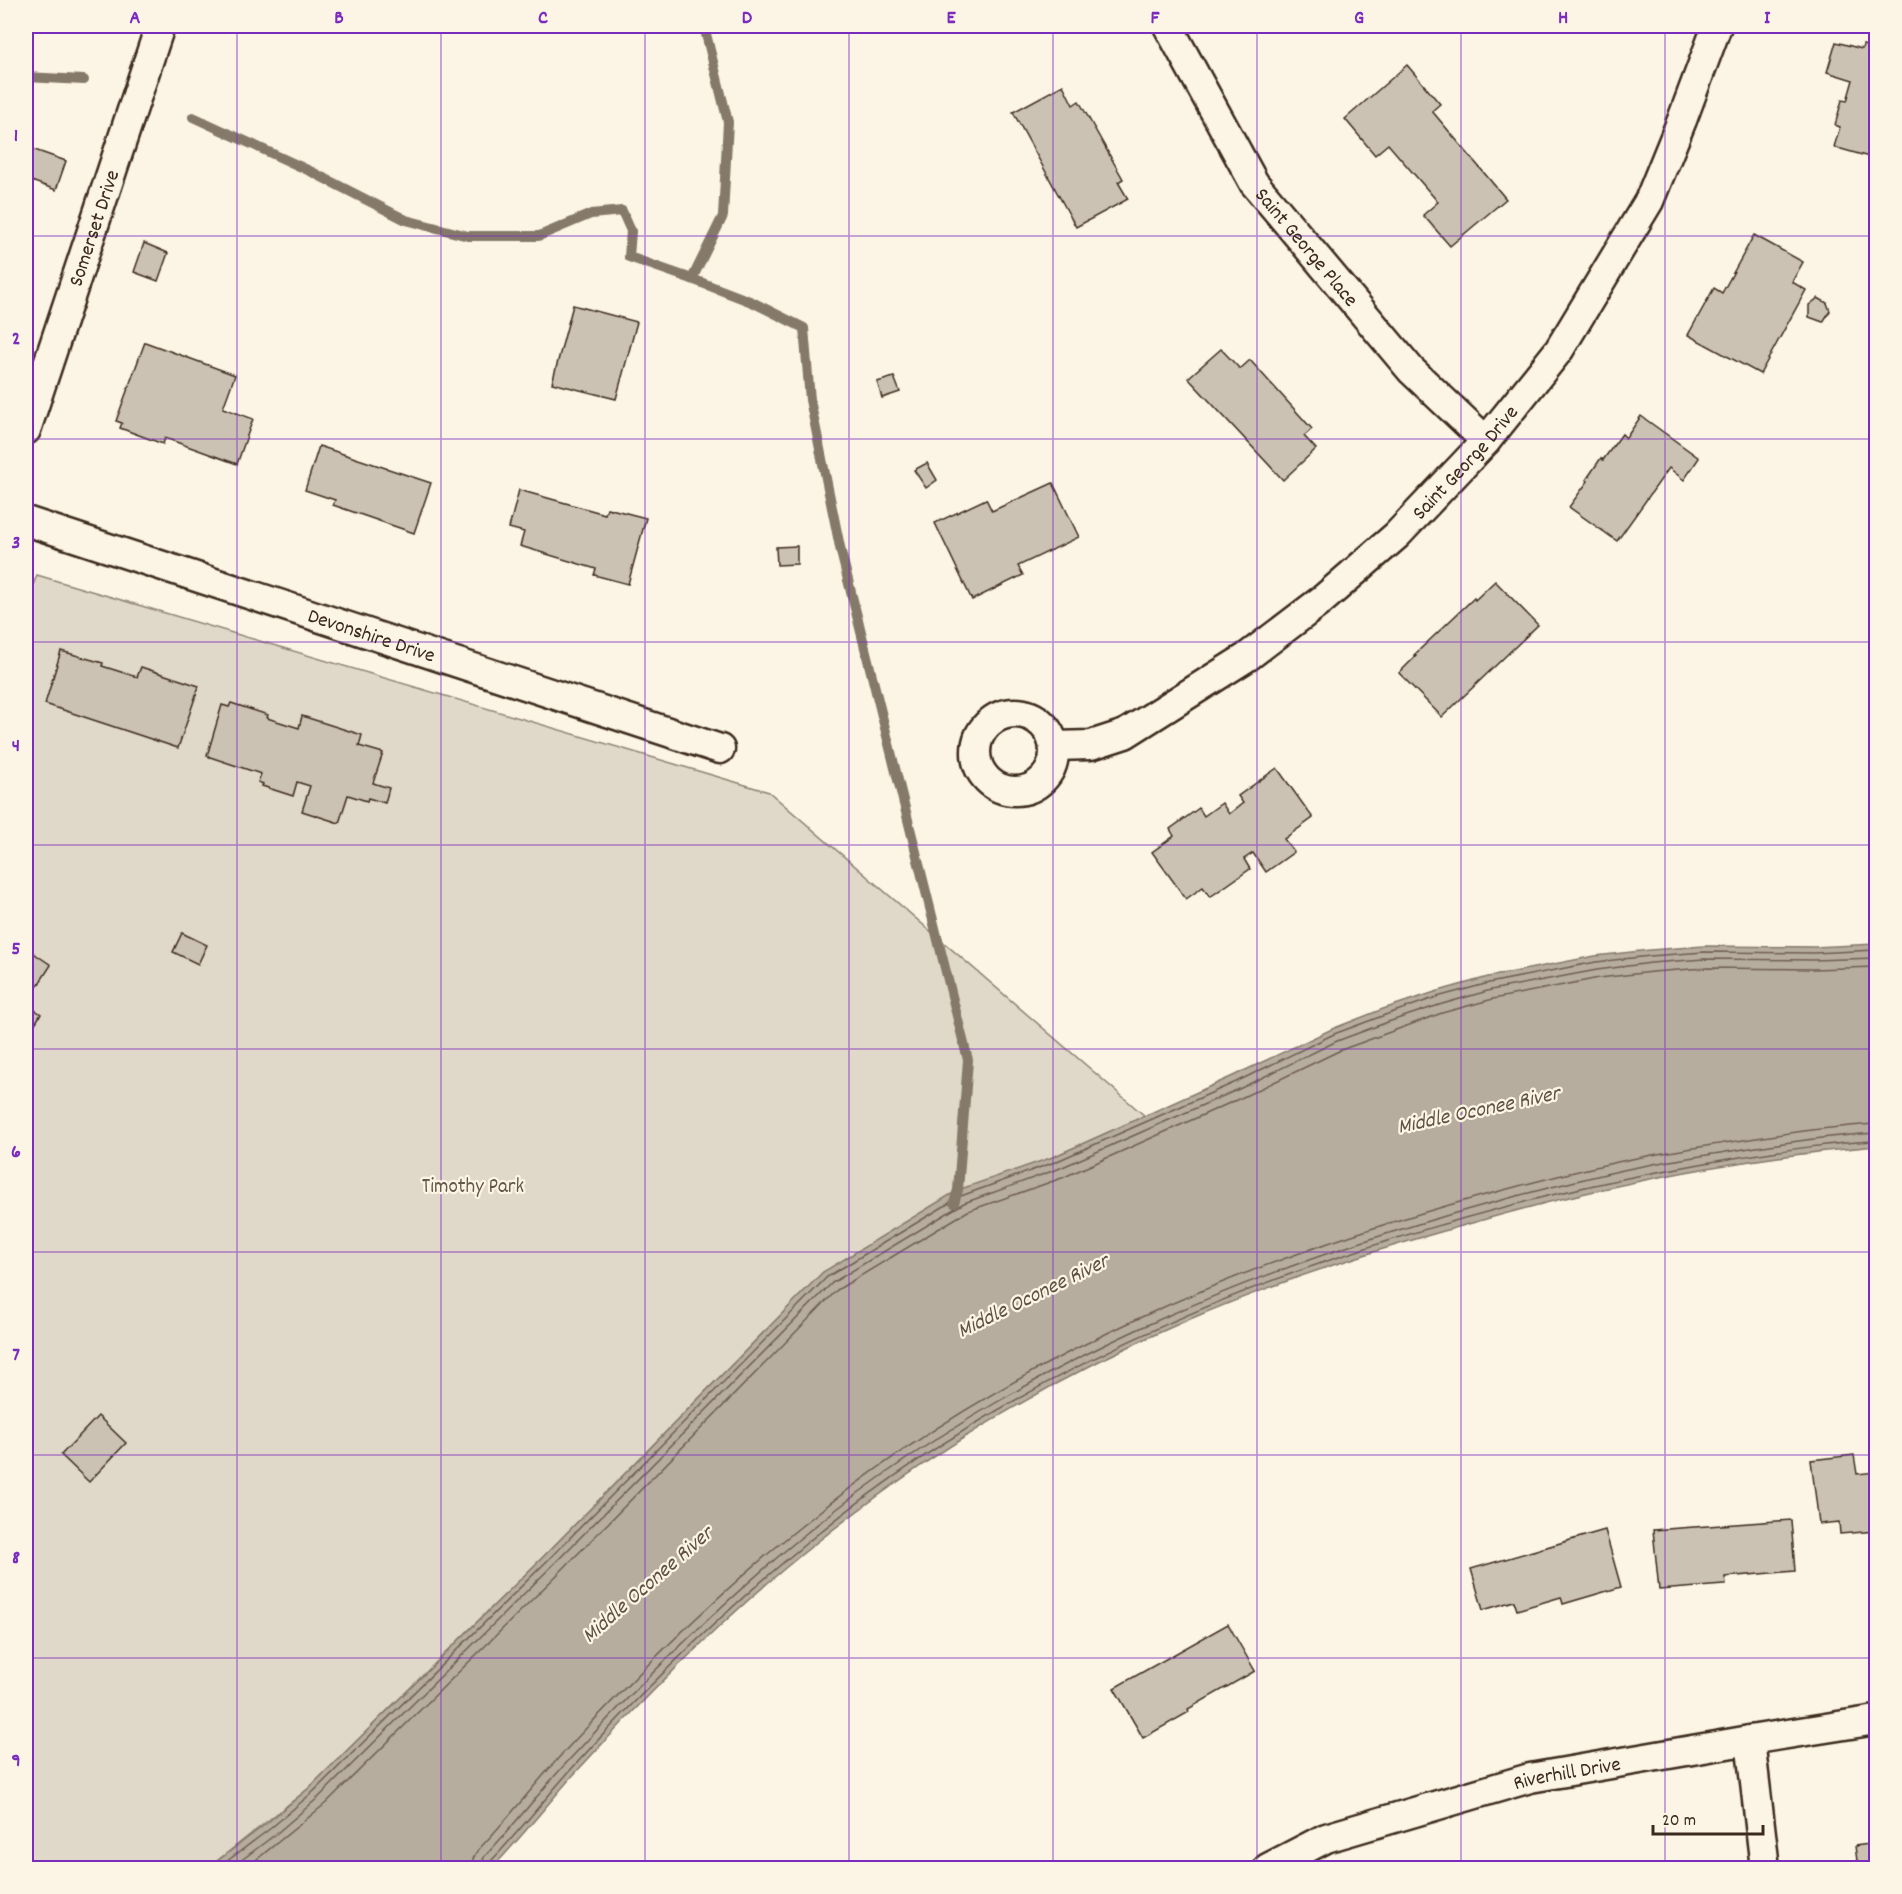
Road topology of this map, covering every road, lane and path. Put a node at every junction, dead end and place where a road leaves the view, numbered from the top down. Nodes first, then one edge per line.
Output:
1 (160, 26) edge
2 (1168, 26) edge
3 (1717, 26) edge
4 (26, 430) edge
5 (1486, 441) junction
6 (26, 521) edge
7 (1054, 746) dead end
8 (720, 749) dead end
9 (1876, 1720) edge
10 (1750, 1740) junction
11 (1268, 1869) edge
12 (1766, 1869) edge

1 - 4 street, Somerset Drive
2 - 5 street, Saint George Place
3 - 5 street, Saint George Drive
5 - 7 street, Saint George Drive
6 - 8 street, Devonshire Drive
9 - 10 street, Riverhill Drive
10 - 11 street, Riverhill Drive
10 - 12 street

